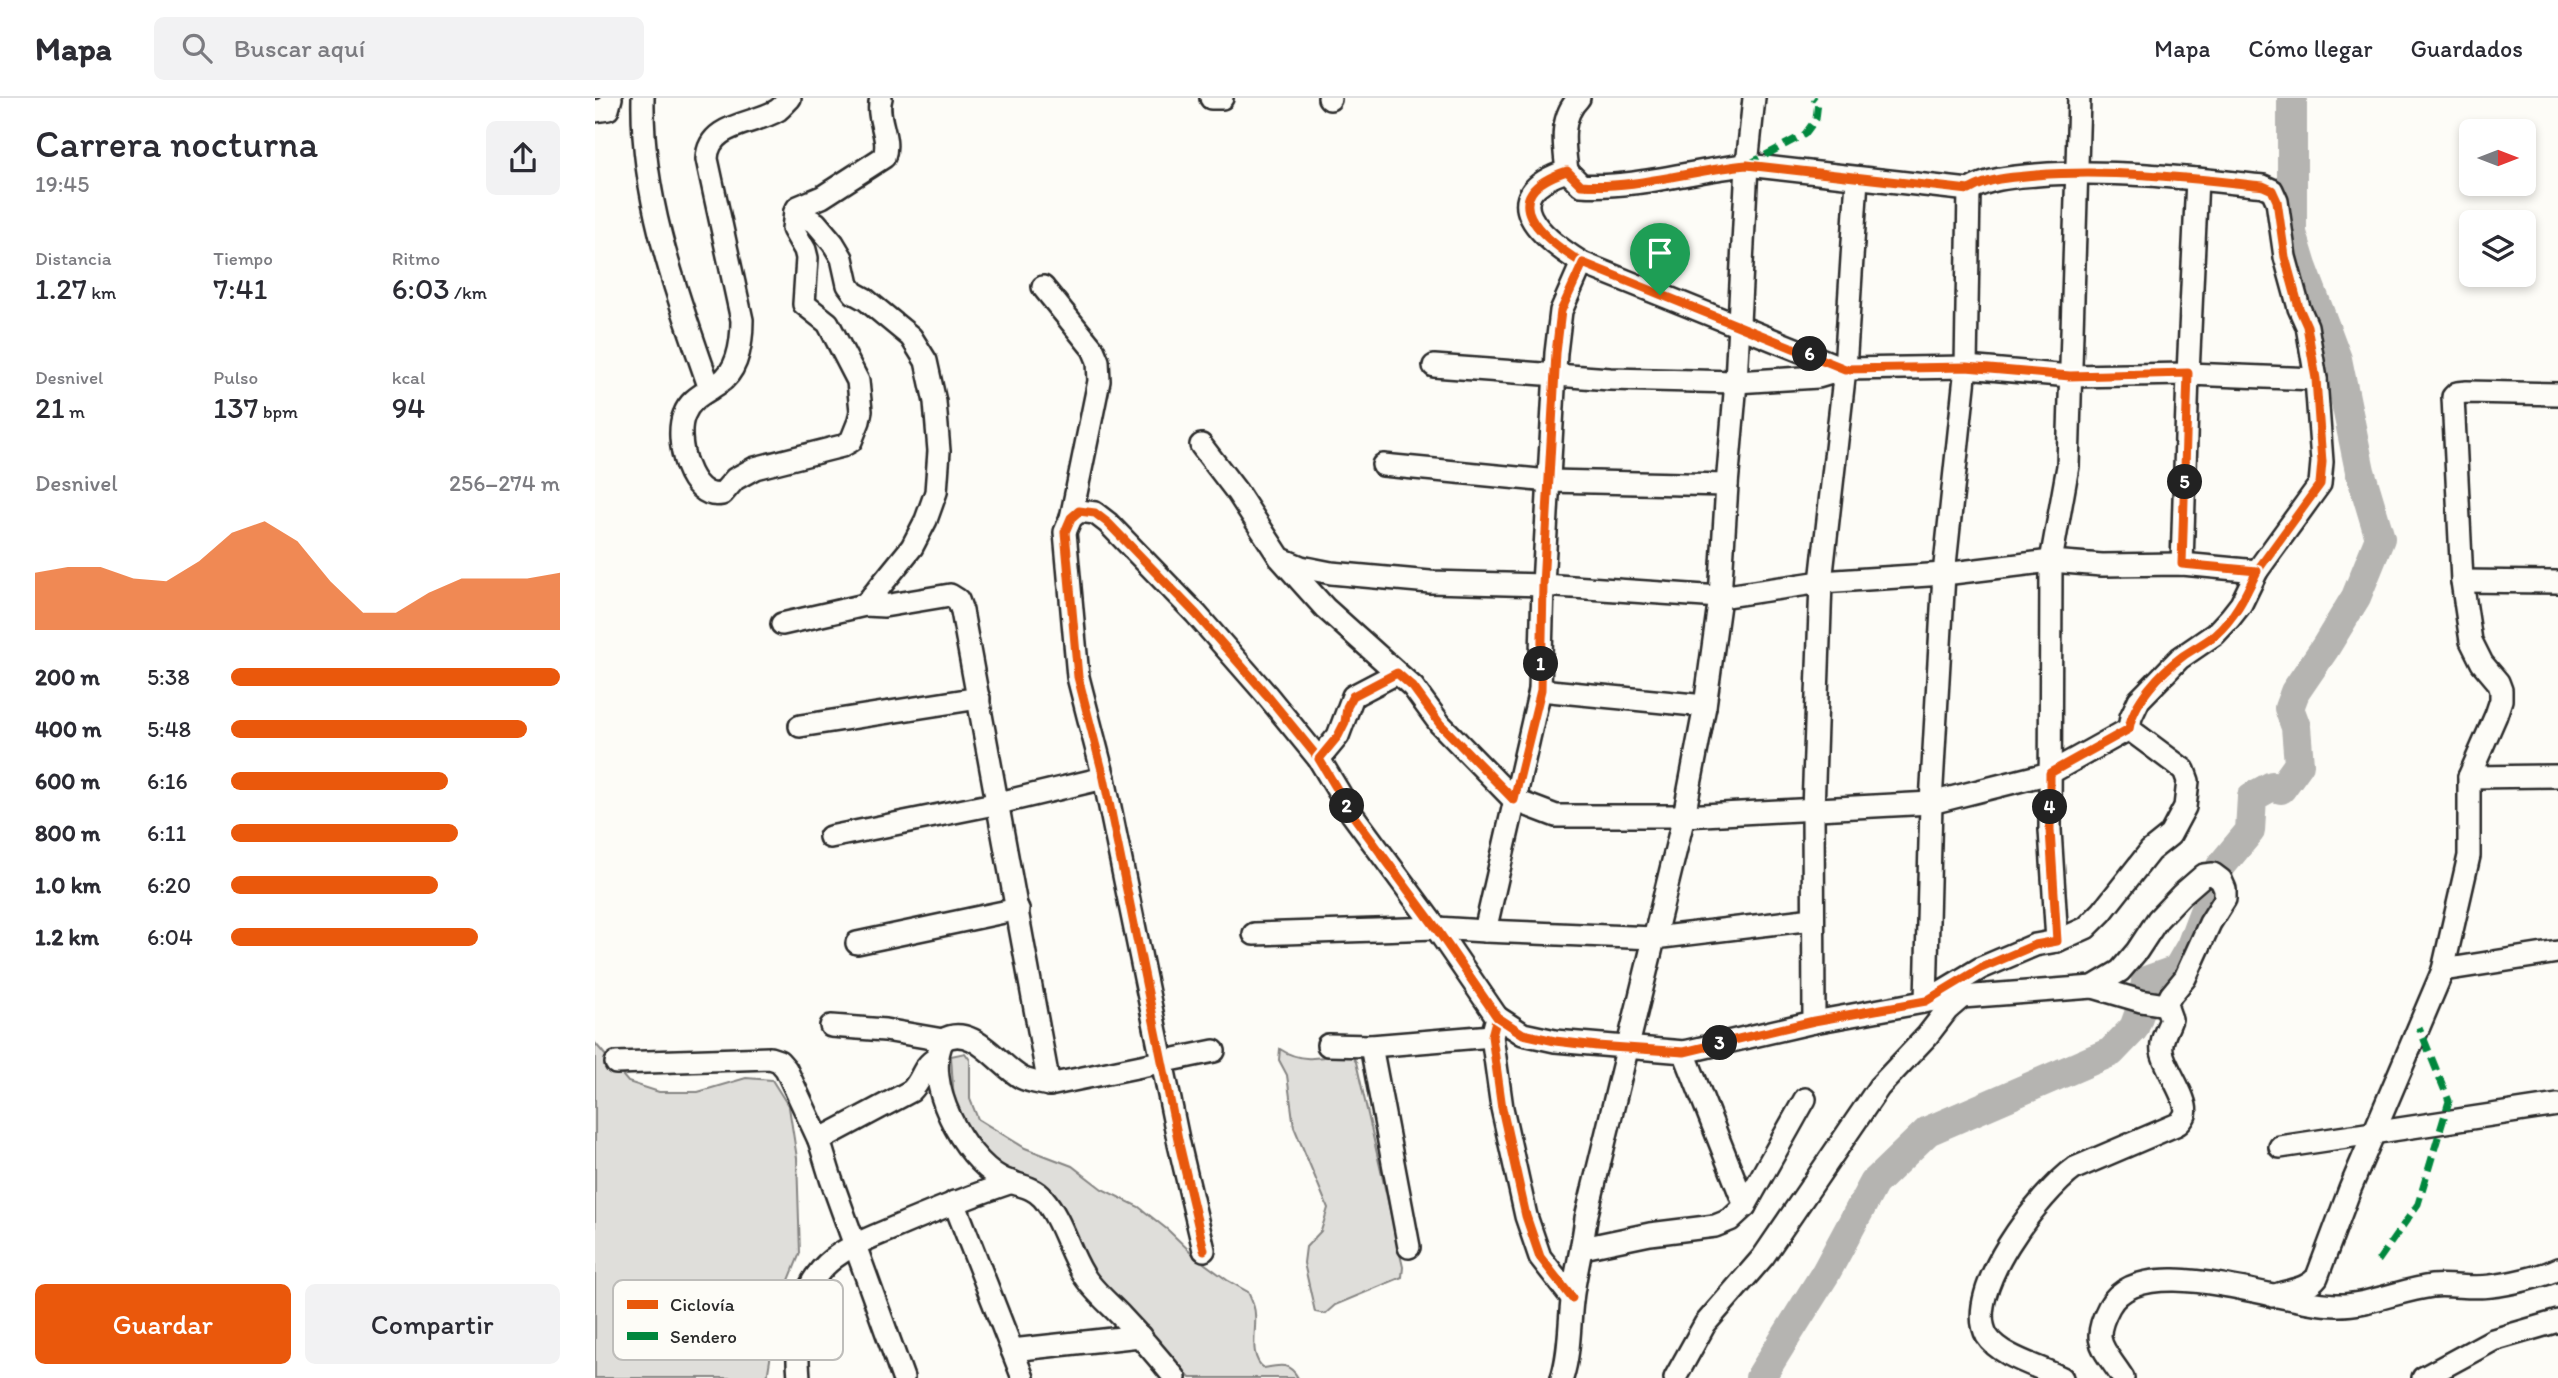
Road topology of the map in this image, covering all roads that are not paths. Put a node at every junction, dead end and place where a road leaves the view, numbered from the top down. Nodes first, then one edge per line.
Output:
1 (611, 98) edge
2 (643, 98) edge
3 (790, 98) edge
4 (881, 98) edge
5 (1211, 98) edge
6 (1222, 98) edge
7 (1579, 98) edge
8 (1754, 98) edge
9 (2080, 98) edge
10 (595, 111) edge
11 (1747, 165) junction
12 (1567, 171) junction
13 (2079, 172) junction
14 (1857, 179) junction
15 (2197, 179) junction
16 (1969, 190) junction
17 (795, 212) junction
18 (1583, 263) junction
19 (1043, 287) dead end
20 (1738, 326) junction
21 (1434, 366) dead end
22 (1966, 367) junction
23 (1845, 369) junction
24 (1556, 373) junction
25 (2188, 373) junction
26 (2070, 376) junction
27 (2316, 379) junction
28 (1736, 382) junction
29 (710, 389) junction
30 (2558, 394) edge
31 (1201, 445) dead end
32 (1383, 465) dead end
33 (1549, 481) junction
34 (1727, 485) junction
35 (1071, 518) junction
36 (1280, 558) junction
37 (2050, 561) junction
38 (2182, 564) junction
39 (2257, 571) junction
40 (1944, 575) junction
41 (2462, 581) junction
42 (1821, 582) junction
43 (2558, 582) edge
44 (1543, 585) junction
45 (1720, 597) junction
46 (865, 605) junction
47 (782, 624) dead end
48 (1397, 673) junction
49 (1541, 690) junction
50 (979, 698) junction
51 (1705, 706) junction
52 (800, 726) dead end
53 (2129, 729) junction
54 (1319, 759) junction
55 (2050, 773) junction
56 (2469, 776) junction
57 (2558, 776) edge
58 (1104, 778) junction
59 (1514, 800) junction
60 (999, 803) junction
61 (1931, 803) junction
62 (1813, 810) junction
63 (1684, 816) junction
64 (830, 836) dead end
65 (1018, 909) junction
66 (1813, 919) junction
67 (1436, 928) junction
68 (1485, 931) junction
69 (1254, 934) dead end
70 (1654, 939) junction
71 (2057, 941) junction
72 (857, 943) dead end
73 (2558, 952) edge
74 (2443, 970) junction
75 (2092, 987) junction
76 (1962, 997) junction
77 (1926, 1001) junction
78 (2167, 1005) junction
79 (1814, 1021) junction
80 (831, 1026) dead end
81 (1494, 1027) junction
82 (1328, 1045) dead end
83 (1371, 1046) junction
84 (1628, 1048) junction
85 (940, 1049) junction
86 (1214, 1051) dead end
87 (1684, 1052) junction
88 (1161, 1060) junction
89 (616, 1063) dead end
90 (1049, 1085) junction
91 (1805, 1099) dead end
92 (2558, 1105) edge
93 (2375, 1134) junction
94 (819, 1140) junction
95 (2280, 1147) dead end
96 (1012, 1182) junction
97 (954, 1202) junction
98 (1745, 1206) junction
99 (854, 1245) junction
100 (1409, 1247) dead end
101 (1583, 1248) junction
102 (1203, 1250) dead end
103 (2558, 1269) edge
104 (815, 1280) edge
105 (2273, 1296) junction
106 (1572, 1298) junction
107 (2558, 1321) edge
108 (1140, 1336) junction
109 (1012, 1350) junction
110 (799, 1360) edge
111 (799, 1378) edge
112 (903, 1378) edge
113 (1023, 1378) edge
114 (1175, 1378) edge
115 (1562, 1378) edge
116 (1675, 1378) edge
117 (2062, 1378) edge
118 (2123, 1378) edge
119 (2423, 1378) edge

1 - 10 street
2 - 29 street
3 - 29 street
4 - 17 street
5 - 6 street
7 - 12 street
8 - 11 street
9 - 13 street
11 - 12 street
11 - 14 street
11 - 20 street
12 - 18 street
13 - 15 street
13 - 16 street
13 - 26 street
14 - 16 street
14 - 23 street
15 - 25 street
15 - 27 street
16 - 22 street
17 - 29 street
17 - 46 street
18 - 20 street
18 - 24 street
19 - 35 street
20 - 23 street
20 - 28 street
21 - 24 street
22 - 23 street
22 - 26 street
22 - 40 street
23 - 28 street
23 - 42 street
24 - 28 street
24 - 33 street
25 - 26 street
25 - 27 street
25 - 38 street
26 - 37 street
27 - 39 street
28 - 34 street
30 - 41 street
31 - 36 street
32 - 33 street
33 - 34 street
33 - 44 street
34 - 45 street
35 - 54 street
35 - 58 street
36 - 44 street
36 - 48 street
37 - 38 street
37 - 40 street
37 - 55 street
38 - 39 street
39 - 53 street
40 - 42 street
40 - 61 street
41 - 43 street
41 - 56 street
42 - 45 street
42 - 62 street
44 - 45 street
44 - 49 street
45 - 51 street
46 - 47 street
46 - 50 street
48 - 54 street
48 - 59 street
49 - 51 street
49 - 59 street
50 - 52 street
50 - 60 street
51 - 63 street
53 - 55 street
53 - 71 street
54 - 67 street
55 - 61 street
55 - 71 street
56 - 57 street
56 - 74 street
58 - 60 street
58 - 88 street
59 - 63 street
59 - 68 street
60 - 64 street
60 - 65 street
61 - 62 street
61 - 77 street
62 - 63 street
62 - 66 street
63 - 70 street
65 - 72 street
65 - 90 street
66 - 70 street
66 - 79 street
67 - 68 street
67 - 69 street
67 - 81 street
68 - 70 street
70 - 84 street
71 - 77 street
73 - 74 street
74 - 93 street
75 - 76 street
75 - 78 street
75 - 78 street
76 - 77 street
76 - 116 street
77 - 79 street
78 - 117 street
79 - 87 street
80 - 85 street
81 - 83 street
81 - 84 street
81 - 106 street
82 - 83 street
83 - 100 street
84 - 87 street
84 - 101 street
85 - 90 street
85 - 94 street
85 - 96 street
86 - 88 street
87 - 98 street
88 - 90 street
88 - 102 street
89 - 94 street
91 - 98 street
92 - 93 street
93 - 95 street
93 - 105 street
94 - 99 street
96 - 97 street
96 - 108 street
97 - 99 street
97 - 109 street
98 - 101 street
99 - 104 street
99 - 112 street
101 - 106 street
103 - 105 street
105 - 118 street
106 - 115 street
107 - 119 street
108 - 109 street
108 - 114 street
109 - 113 street
110 - 111 street

